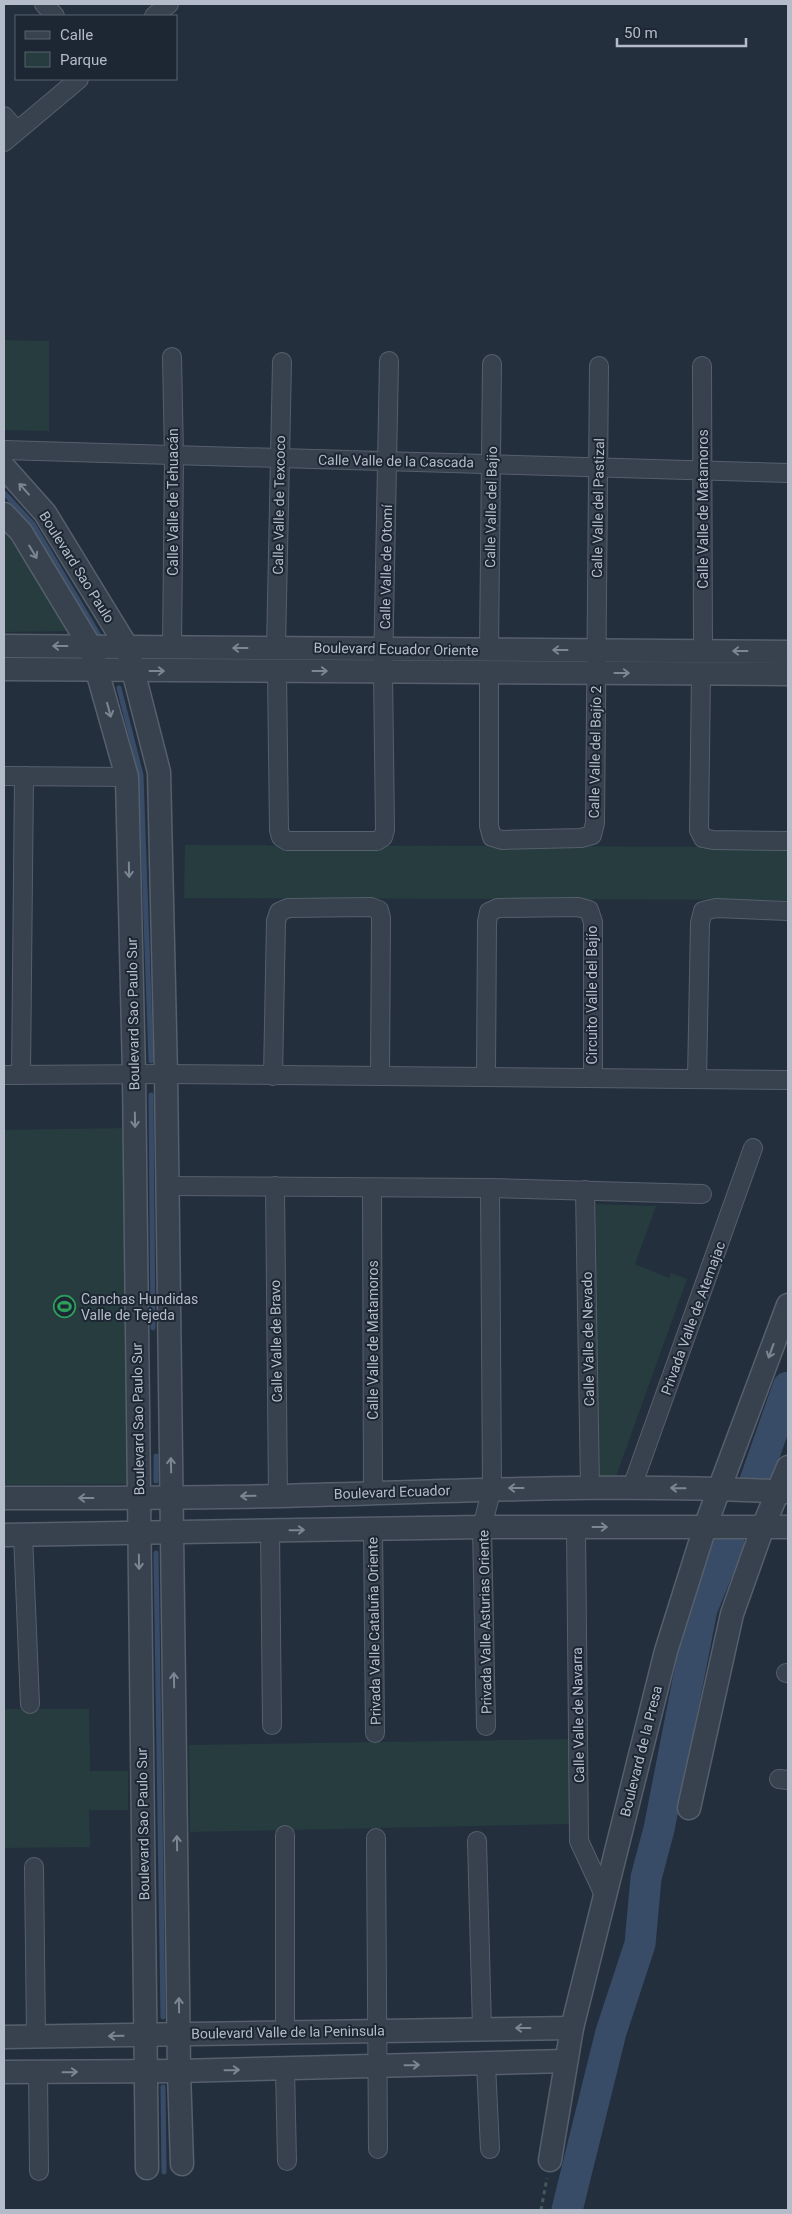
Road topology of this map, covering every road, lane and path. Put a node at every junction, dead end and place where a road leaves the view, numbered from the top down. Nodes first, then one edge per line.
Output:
1 (44, 4) edge
2 (168, 4) edge
3 (53, 15) edge
4 (155, 15) edge
5 (78, 80) edge
6 (4, 116) edge
7 (10, 136) edge
8 (172, 357) dead end
9 (389, 361) dead end
10 (282, 362) dead end
11 (492, 364) dead end
12 (600, 366) dead end
13 (702, 366) dead end
14 (4, 450) edge
15 (174, 456) junction
16 (280, 458) junction
17 (387, 462) junction
18 (492, 464) junction
19 (4, 467) edge
20 (598, 467) junction
21 (703, 470) junction
22 (788, 473) edge
23 (4, 514) edge
24 (4, 646) edge
25 (90, 646) junction
26 (127, 647) junction
27 (172, 647) junction
28 (276, 648) junction
29 (385, 648) junction
30 (489, 650) junction
31 (596, 650) junction
32 (703, 651) junction
33 (788, 652) edge
34 (4, 669) edge
35 (98, 670) junction
36 (133, 670) junction
37 (277, 671) junction
38 (384, 672) junction
39 (489, 672) junction
40 (596, 673) junction
41 (701, 673) junction
42 (788, 674) edge
43 (4, 776) edge
44 (24, 776) junction
45 (127, 777) junction
46 (788, 841) edge
47 (788, 911) edge
48 (166, 1074) junction
49 (12, 1075) edge
50 (134, 1075) junction
51 (273, 1076) junction
52 (380, 1076) junction
53 (486, 1077) junction
54 (593, 1078) junction
55 (697, 1080) junction
56 (788, 1080) edge
57 (753, 1148) dead end
58 (168, 1186) junction
59 (274, 1186) junction
60 (372, 1188) junction
61 (490, 1188) junction
62 (585, 1190) junction
63 (702, 1194) dead end
64 (788, 1306) edge
65 (788, 1467) edge
66 (632, 1487) junction
67 (492, 1488) junction
68 (590, 1488) junction
69 (720, 1489) junction
70 (784, 1492) edge
71 (374, 1493) junction
72 (278, 1496) junction
73 (139, 1497) junction
74 (172, 1497) junction
75 (4, 1498) edge
76 (576, 1527) junction
77 (705, 1527) junction
78 (763, 1527) junction
79 (788, 1527) edge
80 (482, 1528) junction
81 (373, 1529) junction
82 (270, 1531) junction
83 (139, 1532) junction
84 (172, 1532) junction
85 (14, 1535) edge
86 (30, 1704) dead end
87 (272, 1725) dead end
88 (486, 1726) dead end
89 (375, 1733) dead end
90 (689, 1808) dead end
91 (285, 1835) dead end
92 (376, 1838) dead end
93 (478, 1841) dead end
94 (34, 1867) dead end
95 (606, 1898) junction
96 (482, 2028) junction
97 (572, 2028) junction
98 (378, 2030) junction
99 (285, 2032) junction
100 (179, 2034) junction
101 (146, 2035) junction
102 (36, 2037) junction
103 (4, 2038) edge
104 (566, 2061) junction
105 (486, 2064) junction
106 (378, 2066) junction
107 (285, 2069) junction
108 (146, 2071) junction
109 (4, 2072) edge
110 (179, 2072) junction
111 (38, 2073) junction
112 (378, 2149) dead end
113 (490, 2149) dead end
114 (550, 2160) joint
115 (287, 2161) dead end
116 (182, 2164) dead end
117 (148, 2168) dead end
118 (39, 2171) dead end
119 (541, 2210) edge

1 - 3 street
2 - 4 street
5 - 7 street
6 - 7 street
8 - 15 street, Calle Valle de Tehuacán
9 - 17 street, Calle Valle de Otomí
10 - 16 street, Calle Valle de Texcoco
11 - 18 street, Calle Valle del Bajio
12 - 20 street, Calle Valle del Pastizal
13 - 21 street, Calle Valle de Matamoros
14 - 15 street, Calle Valle de la Cascada
15 - 16 street, Calle Valle de la Cascada
15 - 27 street, Calle Valle de Tehuacán
16 - 17 street, Calle Valle de la Cascada
16 - 28 street, Calle Valle de Texcoco
17 - 18 street, Calle Valle de la Cascada
17 - 29 street, Calle Valle de Otomí
18 - 20 street, Calle Valle de la Cascada
18 - 30 street, Calle Valle del Bajio
26 -> 19 street, Boulevard Sao Paulo
20 - 21 street, Calle Valle de la Cascada
20 - 31 street, Calle Valle del Pastizal
21 - 22 street, Calle Valle de la Cascada
21 - 32 street, Calle Valle de Matamoros
23 -> 25 street, Boulevard Sao Paulo
25 -> 24 street, Boulevard Ecuador Oriente
25 - 26 street, Boulevard Ecuador Oriente
25 - 35 street, Boulevard Sao Paulo Sur
26 - 27 street, Boulevard Ecuador Oriente
26 - 36 street
28 -> 27 street, Boulevard Ecuador Oriente
28 - 29 street, Boulevard Ecuador Oriente
29 - 30 street, Boulevard Ecuador Oriente
29 - 38 street, Calle Valle de Otomí
31 -> 30 street, Boulevard Ecuador Oriente
31 - 32 street, Boulevard Ecuador Oriente
31 - 40 street, Calle Valle del Pastizal
33 -> 32 street, Boulevard Ecuador Oriente
34 - 35 street, Boulevard Ecuador Oriente
35 - 36 street, Boulevard Ecuador Oriente
35 -> 45 street, Boulevard Sao Paulo Sur
36 -> 37 street, Boulevard Ecuador Oriente
36 - 48 street
37 -> 38 street, Boulevard Ecuador Oriente
37 - 38 street, Calle Valle de Otomí
38 - 39 street, Boulevard Ecuador Oriente
39 - 40 street, Boulevard Ecuador Oriente
39 - 40 street, Calle Valle del Bajío 2
40 -> 41 street, Boulevard Ecuador Oriente
41 - 42 street, Boulevard Ecuador Oriente
41 - 46 street
43 - 44 street
44 - 45 street
44 - 49 street
45 -> 50 street, Boulevard Sao Paulo Sur
47 - 55 street
48 - 50 street
48 - 51 street
48 - 58 street
49 - 50 street
50 -> 73 street, Boulevard Sao Paulo Sur
51 - 52 street
51 - 52 street
52 - 53 street
53 - 54 street
53 - 54 street, Circuito Valle del Bajío
54 - 55 street
55 - 56 street
57 - 66 street, Privada Valle de Atemajac
58 - 59 street
74 -> 58 street
59 - 60 street
59 - 72 street, Calle Valle de Bravo
60 - 61 street
60 - 71 street, Calle Valle de Matamoros
61 - 62 street
61 - 67 street, Privada Valle Asturias Oriente
62 - 63 street
62 - 68 street, Calle Valle de Nevado
64 -> 69 street, Boulevard de la Presa
65 - 70 street
66 - 68 street, Boulevard Ecuador
69 -> 66 street, Boulevard Ecuador
68 -> 67 street, Boulevard Ecuador
67 - 71 street, Boulevard Ecuador
67 - 80 street, Privada Valle Asturias Oriente
69 - 70 street, Boulevard Ecuador
69 - 77 street, Boulevard de la Presa
70 - 78 street
71 - 72 street, Boulevard Ecuador
72 -> 74 street, Boulevard Ecuador
73 - 74 street, Boulevard Ecuador
73 -> 75 street, Boulevard Ecuador
73 - 83 street, Boulevard Sao Paulo Sur
74 - 84 street
76 -> 77 street
76 - 80 street
76 - 95 street, Calle Valle de Navarra
77 - 78 street
77 - 95 street, Boulevard de la Presa
78 - 79 street
78 - 90 street
80 - 81 street
80 - 88 street, Privada Valle Asturias Oriente
82 -> 81 street
81 - 89 street, Privada Valle Cataluña Oriente
82 - 84 street
82 - 87 street
83 - 84 street
83 - 85 street
83 -> 101 street, Boulevard Sao Paulo Sur
100 -> 84 street
85 - 86 street
91 - 99 street
92 - 98 street
93 - 96 street
94 - 102 street
95 - 97 street, Boulevard de la Presa
97 -> 96 street, Boulevard Valle de la Peninsula
96 - 98 street, Boulevard Valle de la Peninsula
97 - 104 street, Boulevard de la Presa
98 - 99 street, Boulevard Valle de la Peninsula
98 - 106 street
99 - 100 street, Boulevard Valle de la Peninsula
100 - 101 street, Boulevard Valle de la Peninsula
100 - 110 street
101 -> 102 street, Boulevard Valle de la Peninsula
101 - 108 street, Boulevard Sao Paulo Sur
102 - 103 street, Boulevard Valle de la Peninsula
104 - 105 street
104 - 114 street, Boulevard de la Presa
106 -> 105 street
105 - 113 street
106 - 107 street
106 - 112 street
110 -> 107 street
107 - 115 street
108 - 110 street
111 -> 108 street
108 - 117 street, Boulevard Sao Paulo Sur
109 - 111 street
110 - 116 street
111 - 118 street
114 - 119 path

